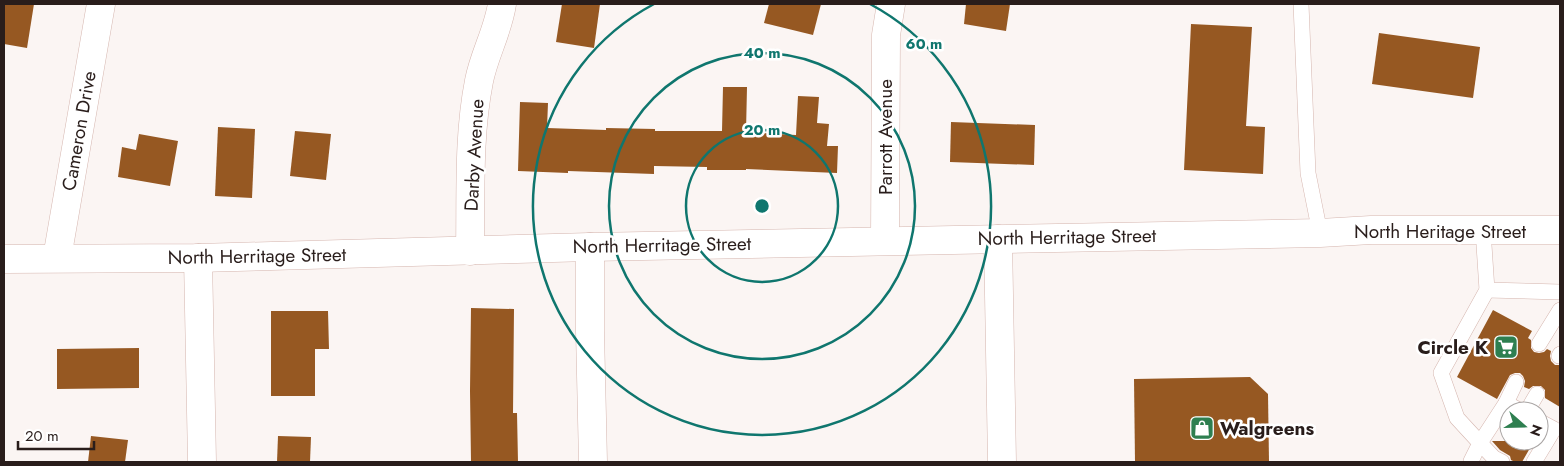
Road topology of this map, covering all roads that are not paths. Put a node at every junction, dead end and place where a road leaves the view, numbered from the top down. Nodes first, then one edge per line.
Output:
1 (101, 4) edge
2 (502, 4) edge
3 (891, 4) edge
4 (1302, 4) edge
5 (1483, 230) junction
6 (1560, 230) edge
7 (1320, 232) junction
8 (998, 239) junction
9 (885, 240) junction
10 (590, 247) junction
11 (470, 251) junction
12 (57, 258) junction
13 (198, 258) junction
14 (4, 259) edge
15 (1487, 290) junction
16 (1560, 292) edge
17 (1560, 310) edge
18 (1539, 344) dead end
19 (1516, 382) dead end
20 (1537, 394) dead end
21 (1507, 401) edge
22 (1533, 401) edge
23 (1499, 414) edge
24 (1558, 427) edge
25 (1480, 443) junction
26 (202, 462) edge
27 (593, 462) edge
28 (1002, 462) edge
29 (1471, 462) edge
30 (1502, 462) edge
31 (1534, 462) edge

1 - 12 street, Cameron Drive
2 - 11 street, Darby Avenue
3 - 9 street, Parrott Avenue
4 - 7 lane
5 - 6 street, North Heritage Street
5 - 7 street, North Heritage Street
5 - 15 lane
7 - 8 street, North Herritage Street
8 - 9 street, North Herritage Street
8 - 28 street
9 - 10 street, North Herritage Street
10 - 11 street, North Herritage Street
10 - 27 street
11 - 13 street, North Herritage Street
12 - 13 street, North Herritage Street
12 - 14 street, North Herritage Street
13 - 26 street
15 - 16 lane
15 - 25 lane
17 - 18 lane
19 - 21 lane
20 - 22 lane
23 - 25 lane
24 - 31 lane
25 - 29 lane
25 - 30 lane

